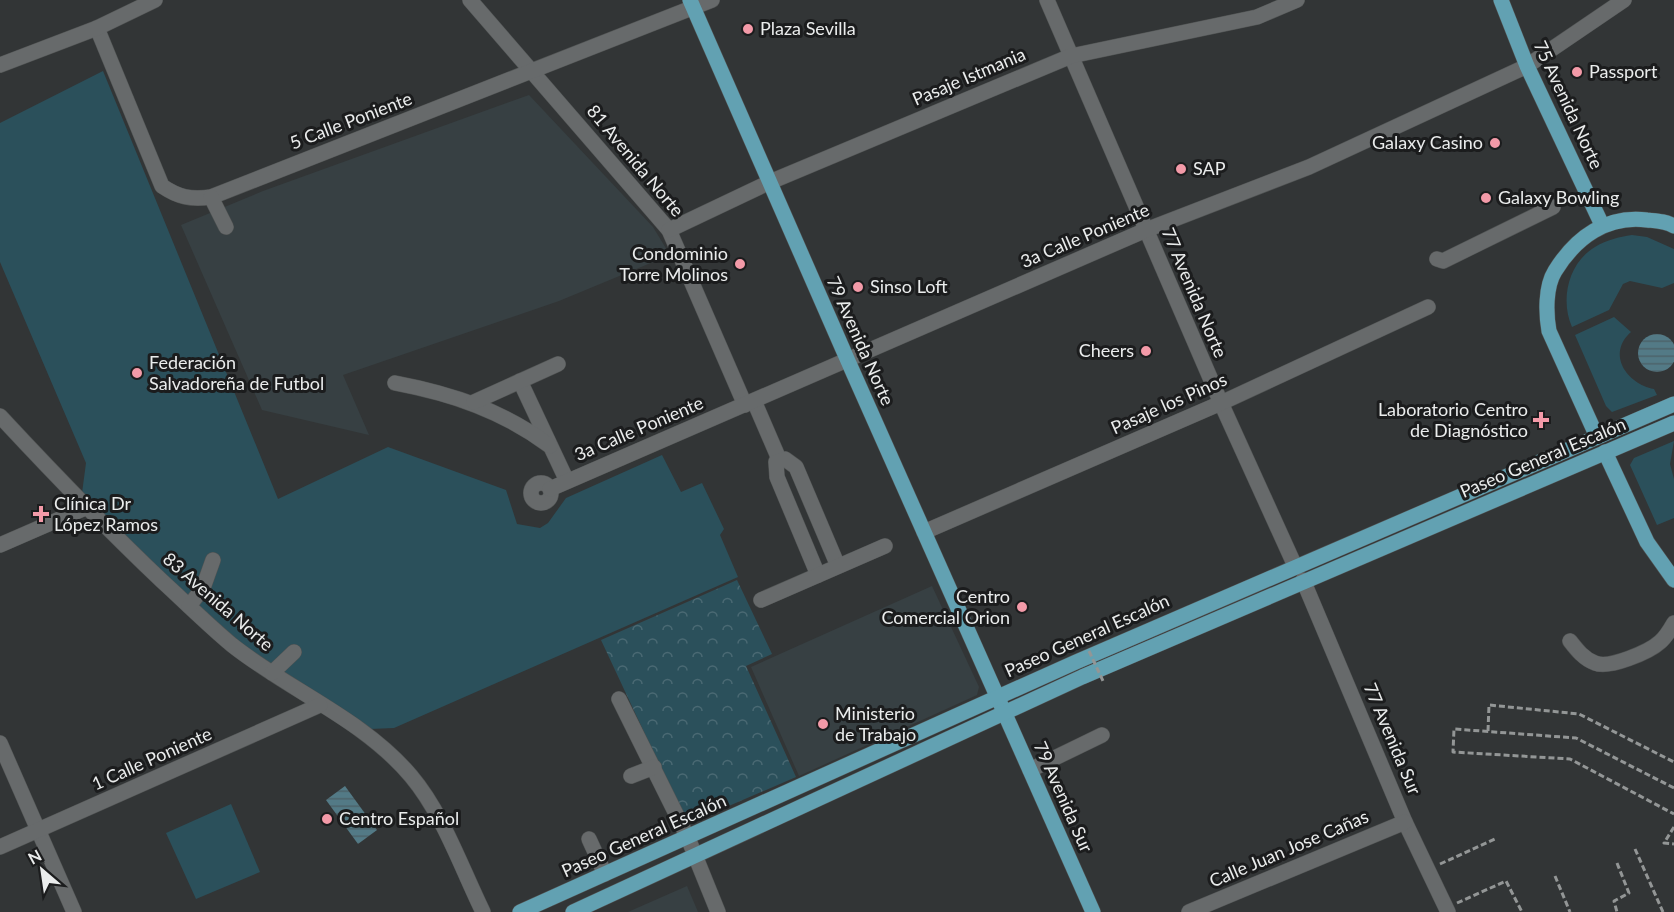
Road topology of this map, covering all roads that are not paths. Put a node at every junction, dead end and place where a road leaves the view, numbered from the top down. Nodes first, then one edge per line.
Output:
1 (155, 0) edge
2 (470, 0) edge
3 (712, 0) edge
4 (1047, 0) edge
5 (1297, 0) edge
6 (1501, 0) edge
7 (1624, 0) edge
8 (692, 4) edge
9 (97, 28) junction
10 (1071, 56) junction
11 (0, 65) edge
12 (1527, 66) junction
13 (532, 70) junction
14 (770, 182) junction
15 (212, 197) junction
16 (1554, 207) dead end
17 (1602, 225) junction
18 (1674, 226) edge
19 (226, 227) dead end
20 (669, 230) junction
21 (1146, 230) junction
22 (1437, 260) dead end
23 (1428, 307) dead end
24 (848, 362) junction
25 (558, 364) dead end
26 (520, 381) junction
27 (395, 383) dead end
28 (474, 402) junction
29 (749, 403) junction
30 (1221, 403) junction
31 (1674, 404) edge
32 (0, 416) edge
33 (1674, 423) edge
34 (1597, 437) junction
35 (550, 446) junction
36 (1605, 452) junction
37 (779, 459) junction
38 (567, 481) junction
39 (550, 489) dead end
40 (85, 508) junction
41 (924, 532) junction
42 (0, 545) edge
43 (885, 546) dead end
44 (213, 560) dead end
45 (838, 566) junction
46 (1295, 566) junction
47 (818, 575) junction
48 (1303, 580) junction
49 (1674, 580) edge
50 (761, 600) dead end
51 (189, 606) junction
52 (1674, 623) edge
53 (1570, 641) dead end
54 (294, 652) dead end
55 (272, 674) junction
56 (997, 697) junction
57 (618, 699) dead end
58 (320, 705) junction
59 (1004, 712) junction
60 (1102, 735) dead end
61 (0, 742) edge
62 (654, 767) junction
63 (1030, 770) junction
64 (631, 777) dead end
65 (1405, 822) junction
66 (38, 831) junction
67 (688, 838) junction
68 (590, 839) dead end
69 (0, 847) edge
70 (695, 857) junction
71 (605, 874) junction
72 (1447, 910) edge
73 (74, 912) edge
74 (483, 912) edge
75 (520, 912) edge
76 (573, 912) edge
77 (718, 912) edge
78 (1093, 912) edge
79 (1189, 912) edge

1 - 9 street
2 - 13 street, 81 Avenida Norte
3 - 8 street, 5 Calle Poniente
4 - 10 street, 77 Avenida Norte
5 - 10 street, Pasaje Istmania
6 - 12 main road, 75 Avenida Norte
7 - 12 street, 3a Calle Poniente
8 - 13 street, 5 Calle Poniente
8 - 14 main road, 79 Avenida Norte
9 - 11 street
9 - 15 street, 5 Calle Poniente
10 - 14 street, Pasaje Istmania
10 - 21 street, 77 Avenida Norte
12 - 17 main road, 75 Avenida Norte
12 - 21 street, 3a Calle Poniente
13 - 15 street, 5 Calle Poniente
13 - 20 street, 81 Avenida Norte
14 - 20 street, Pasaje Istmania
14 - 24 main road, 79 Avenida Norte
15 - 19 street
16 - 22 street
17 - 18 main road
17 - 34 main road
20 - 29 street, 81 Avenida Norte
21 - 24 street, 3a Calle Poniente
21 - 30 street, 77 Avenida Norte
23 - 30 street, Pasaje los Pinos
24 - 29 street, 3a Calle Poniente
24 - 41 main road, 79 Avenida Norte
25 - 26 street
26 - 28 street
26 - 35 street
27 - 28 street
28 - 35 street
29 - 37 street, 81 Avenida Norte
29 - 38 street, 3a Calle Poniente
30 - 41 street, Pasaje los Pinos
30 - 46 street, 77 Avenida Norte
31 - 34 main road, Paseo General Escalón
32 - 40 street, 83 Avenida Norte
33 - 36 main road, Paseo General Escalón
34 - 46 main road, Paseo General Escalón
35 - 38 street
36 - 48 main road, Paseo General Escalón
36 - 49 main road
37 - 45 street
37 - 47 street
38 - 39 street, 3a Calle Poniente
40 - 42 street
40 - 51 street, 83 Avenida Norte
41 - 56 main road, 79 Avenida Norte
43 - 45 street
44 - 51 street
45 - 47 street
46 - 56 main road, Paseo General Escalón
47 - 50 street
48 - 59 main road, Paseo General Escalón
48 - 65 street, 77 Avenida Sur
51 - 55 street, 83 Avenida Norte
52 - 53 street
54 - 55 street
55 - 58 street, 83 Avenida Norte
56 - 59 main road, 79 Avenida Sur
56 - 67 main road, Paseo General Escalón
57 - 62 street
58 - 66 street, 1 Calle Poniente
58 - 74 street, 83 Avenida Norte
59 - 63 main road, 79 Avenida Sur
59 - 70 main road, Paseo General Escalón
60 - 63 street
61 - 66 street
62 - 64 street
62 - 67 street
63 - 78 main road, 79 Avenida Sur
65 - 72 street, 77 Avenida Sur
65 - 79 street, Calle Juan Jose Cañas
66 - 69 street, 1 Calle Poniente
66 - 73 street
67 - 70 street
67 - 71 main road, Paseo General Escalón
68 - 71 street
70 - 76 main road, Paseo General Escalón
70 - 77 street
71 - 75 main road, Paseo General Escalón

